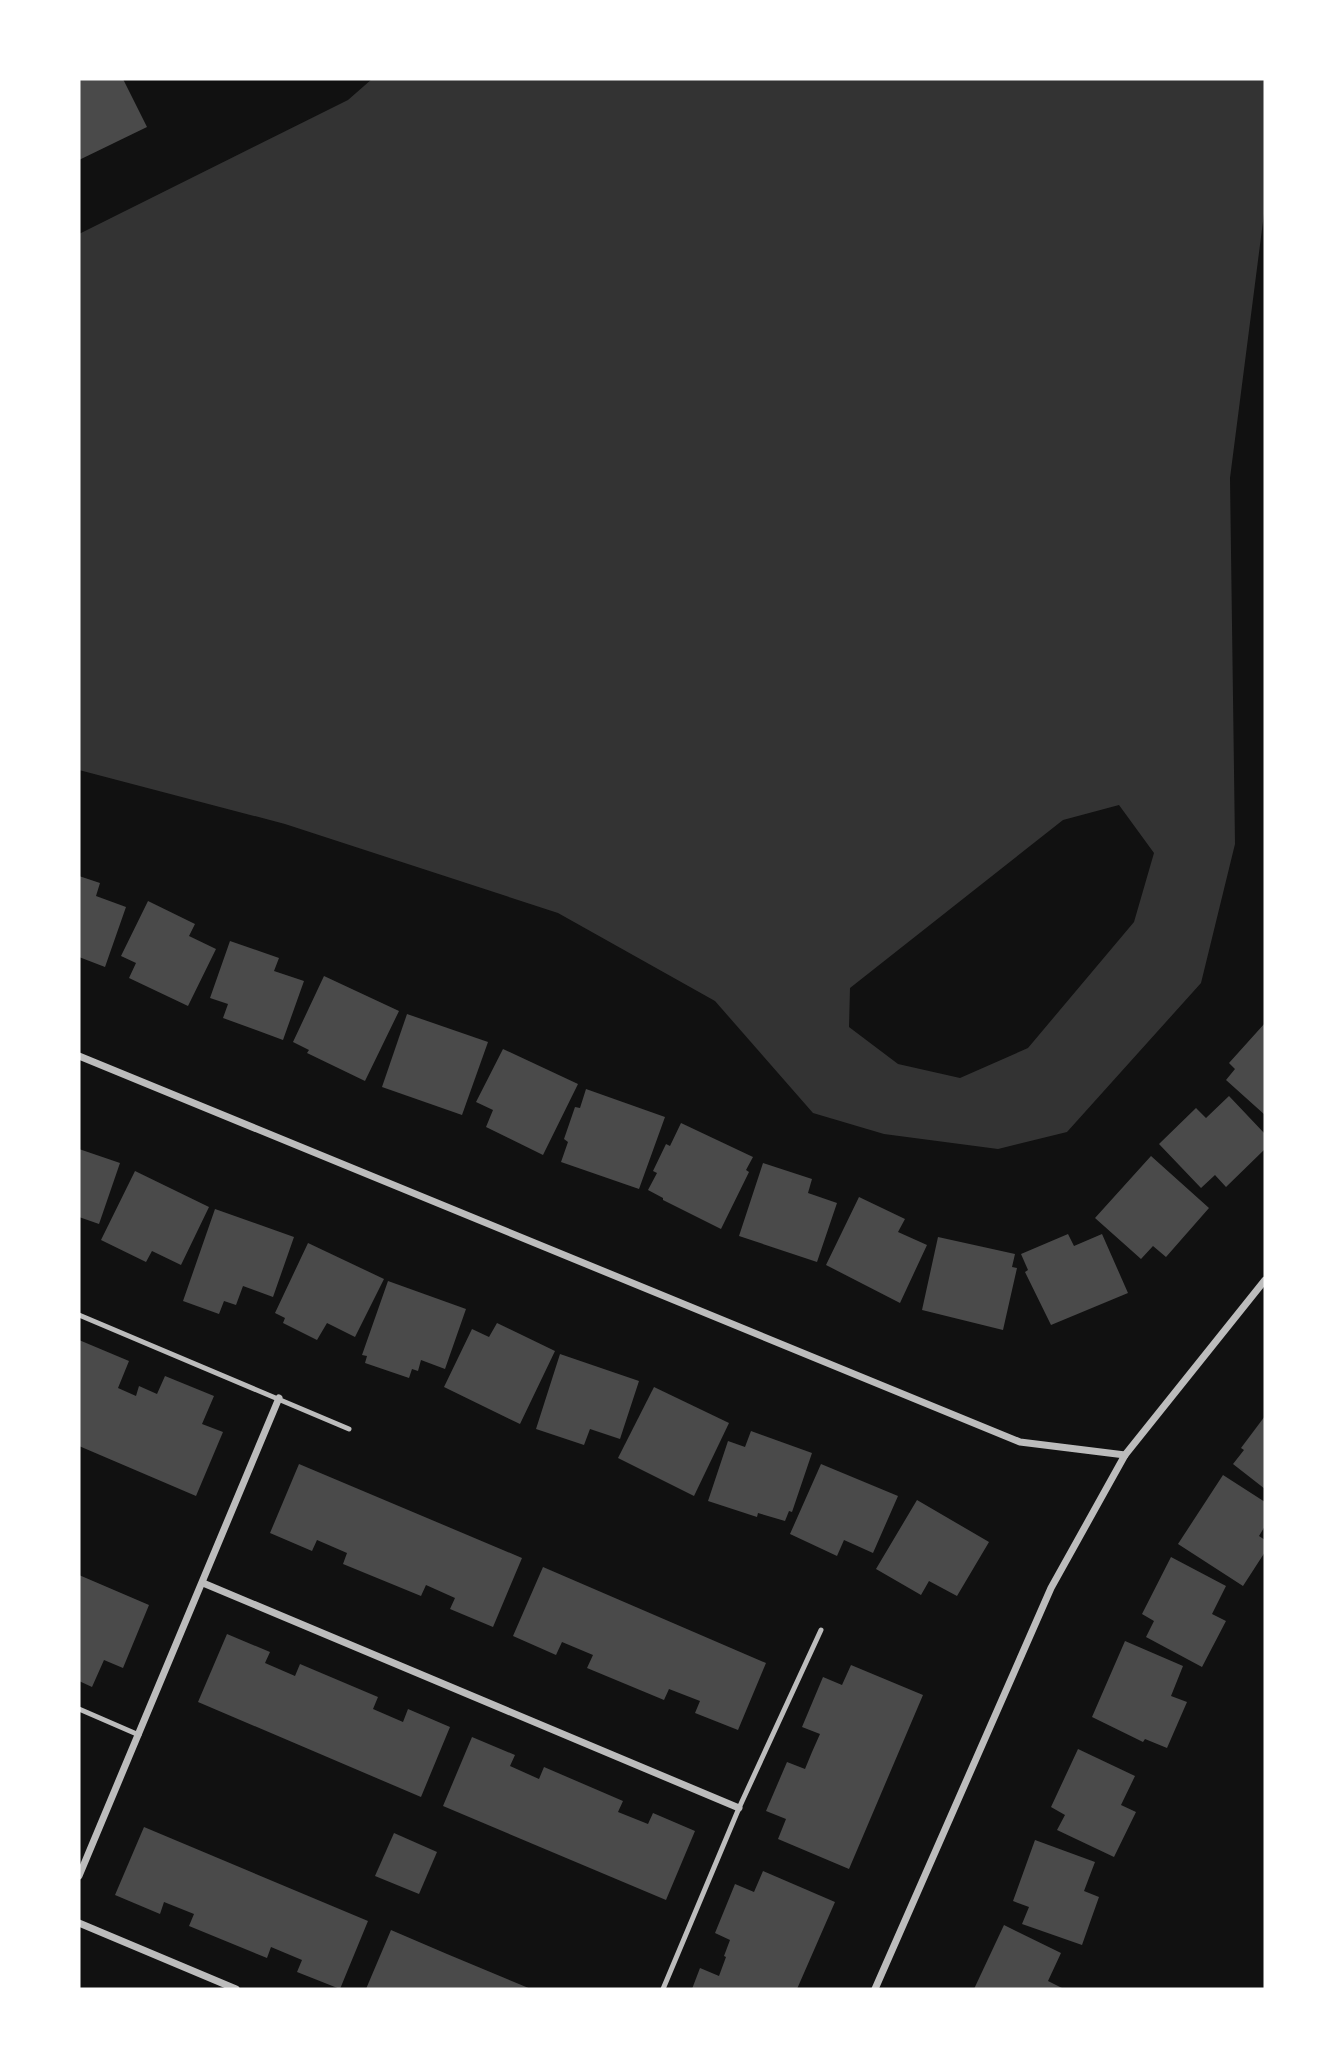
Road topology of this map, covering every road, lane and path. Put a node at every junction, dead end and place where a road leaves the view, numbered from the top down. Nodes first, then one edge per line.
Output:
1 (79, 1056) edge
2 (1265, 1280) edge
3 (79, 1314) edge
4 (279, 1398) junction
5 (349, 1429) dead end
6 (1125, 1455) junction
7 (203, 1583) junction
8 (821, 1630) dead end
9 (79, 1709) edge
10 (139, 1735) junction
11 (739, 1808) junction
12 (79, 1876) edge
13 (79, 1923) edge
14 (236, 1989) edge
15 (663, 1989) edge
16 (875, 1989) edge

1 - 6 street
2 - 6 street
3 - 4 lane
4 - 5 lane
4 - 7 street
6 - 16 street
7 - 10 street
7 - 11 street
8 - 11 lane
9 - 10 lane
10 - 12 street
11 - 15 lane
13 - 14 street

